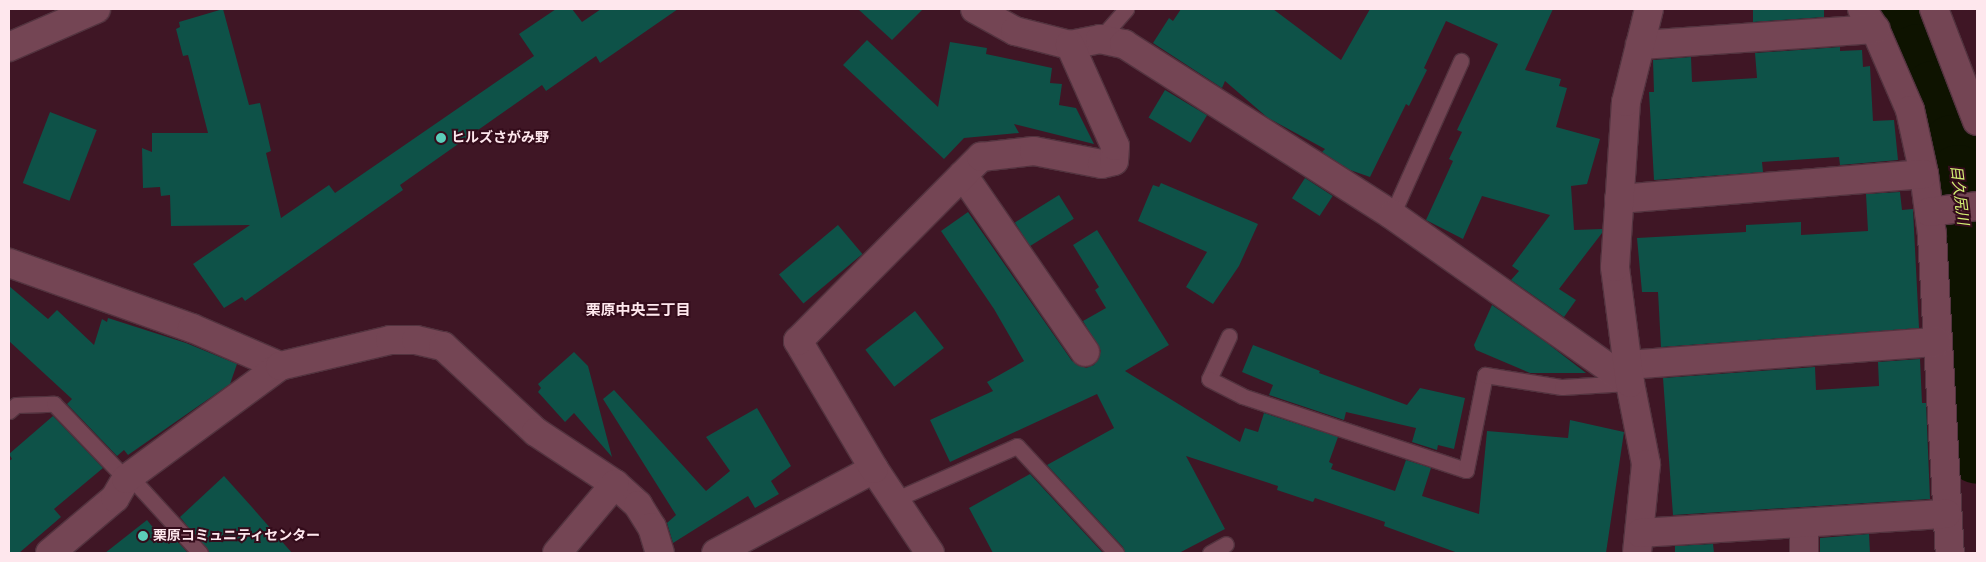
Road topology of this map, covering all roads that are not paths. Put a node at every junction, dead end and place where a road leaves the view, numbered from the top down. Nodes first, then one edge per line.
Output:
1 (96, 9) edge
2 (975, 9) edge
3 (1126, 9) edge
4 (1649, 9) edge
5 (1940, 10) edge
6 (1868, 19) edge
7 (1100, 38) junction
8 (1070, 45) junction
9 (1640, 45) junction
10 (9, 47) edge
11 (1461, 61) dead end
12 (1977, 120) edge
13 (1924, 174) junction
14 (963, 175) junction
15 (1619, 199) junction
16 (1977, 206) edge
17 (1936, 211) junction
18 (1392, 215) junction
19 (9, 263) edge
20 (1230, 336) dead end
21 (1937, 342) junction
22 (1085, 352) dead end
23 (280, 366) junction
24 (1628, 374) junction
25 (9, 411) edge
26 (874, 469) junction
27 (126, 479) junction
28 (615, 484) junction
29 (894, 500) junction
30 (1946, 514) junction
31 (1804, 523) junction
32 (1639, 543) edge
33 (1226, 544) dead end
34 (50, 553) edge
35 (200, 553) edge
36 (557, 553) edge
37 (660, 553) edge
38 (716, 553) edge
39 (930, 553) edge
40 (1116, 553) edge
41 (1210, 553) edge
42 (1804, 553) edge
43 (1950, 553) edge

1 - 10 street
2 - 8 street
3 - 7 lane
4 - 9 street
5 - 12 street
6 - 9 street
6 - 13 street
7 - 8 street
7 - 18 street
8 - 14 street
9 - 15 street
11 - 18 lane
13 - 15 street
13 - 17 street
14 - 22 street
14 - 26 street
15 - 24 street
16 - 17 street
17 - 21 street
18 - 24 street
19 - 23 street
20 - 24 lane
21 - 24 street
21 - 30 street
23 - 27 street
23 - 28 street
24 - 32 street
25 - 27 lane
26 - 29 street
26 - 38 street
27 - 34 street
27 - 35 lane
28 - 36 street
28 - 37 street
29 - 39 street
29 - 40 lane
30 - 31 street
30 - 43 street
31 - 32 street
31 - 42 street
33 - 41 lane

